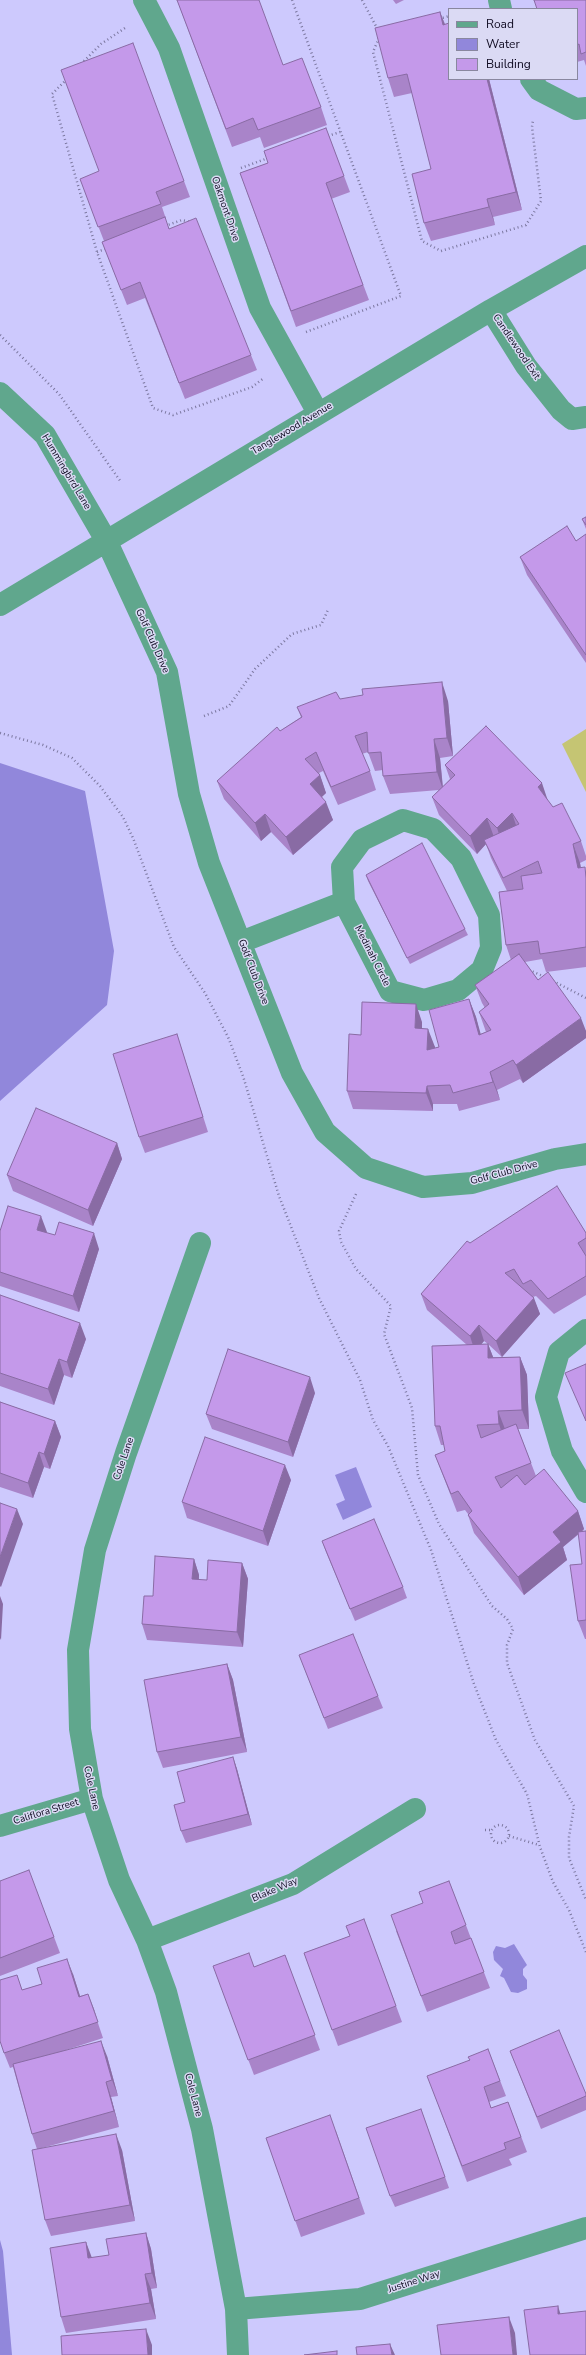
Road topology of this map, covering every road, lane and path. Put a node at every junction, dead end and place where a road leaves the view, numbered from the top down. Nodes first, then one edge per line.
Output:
1 (292, 0) edge
2 (362, 0) edge
3 (147, 7) edge
4 (448, 16) edge
5 (434, 20) edge
6 (79, 66) edge
7 (68, 77) edge
8 (535, 85) edge
9 (581, 108) edge
10 (340, 132) junction
11 (326, 137) edge
12 (274, 156) edge
13 (225, 209) junction
14 (160, 228) edge
15 (111, 247) edge
16 (97, 252) junction
17 (586, 256) edge
18 (491, 310) junction
19 (0, 335) edge
20 (291, 364) junction
21 (0, 393) edge
22 (318, 413) junction
23 (579, 418) edge
24 (120, 482) dead end
25 (107, 542) junction
26 (0, 605) edge
27 (328, 610) dead end
28 (178, 726) junction
29 (0, 733) edge
30 (344, 902) junction
31 (241, 942) junction
32 (527, 969) edge
33 (586, 998) edge
34 (586, 1154) edge
35 (366, 1168) junction
36 (200, 1243) dead end
37 (586, 1330) edge
38 (586, 1492) edge
39 (92, 1799) junction
40 (415, 1809) dead end
41 (0, 1826) edge
42 (485, 1830) dead end
43 (492, 1830) junction
44 (509, 1836) junction
45 (539, 1844) junction
46 (586, 1900) edge
47 (147, 1940) junction
48 (586, 1952) edge
49 (586, 2228) edge
50 (236, 2309) junction
51 (238, 2355) edge

1 - 10 path
2 - 8 path
3 - 6 path
3 - 13 street, Oakmont Drive
4 - 5 path
7 - 16 path
8 - 9 street
10 - 11 path
10 - 20 path
12 - 13 path
13 - 14 path
13 - 20 street, Oakmont Drive
15 - 16 path
16 - 20 path
17 - 18 street, Tanglewood Avenue
18 - 22 street, Tanglewood Avenue
18 - 23 street, Candlewood Exit
19 - 24 path
20 - 22 street, Oakmont Drive
21 - 25 street, Hummingbird Lane
22 - 25 street, Tanglewood Avenue
25 - 26 street, Tanglewood Avenue
25 - 28 street, Golf Club Drive
27 - 28 path
28 - 31 street, Golf Club Drive
29 - 45 path
30 - 30 street, Medinah Circle
30 - 31 street
31 - 35 street, Golf Club Drive
32 - 33 path
34 - 35 street, Golf Club Drive
35 - 46 path
36 - 39 street, Cole Lane
37 - 38 street
39 - 41 street, Califlora Street
39 - 47 street, Cole Lane
40 - 47 street, Blake Way
42 - 43 path
43 - 44 path
43 - 44 path
44 - 45 path
45 - 48 path
47 - 50 street, Cole Lane
49 - 50 street, Justine Way
50 - 51 street, Cole Lane

